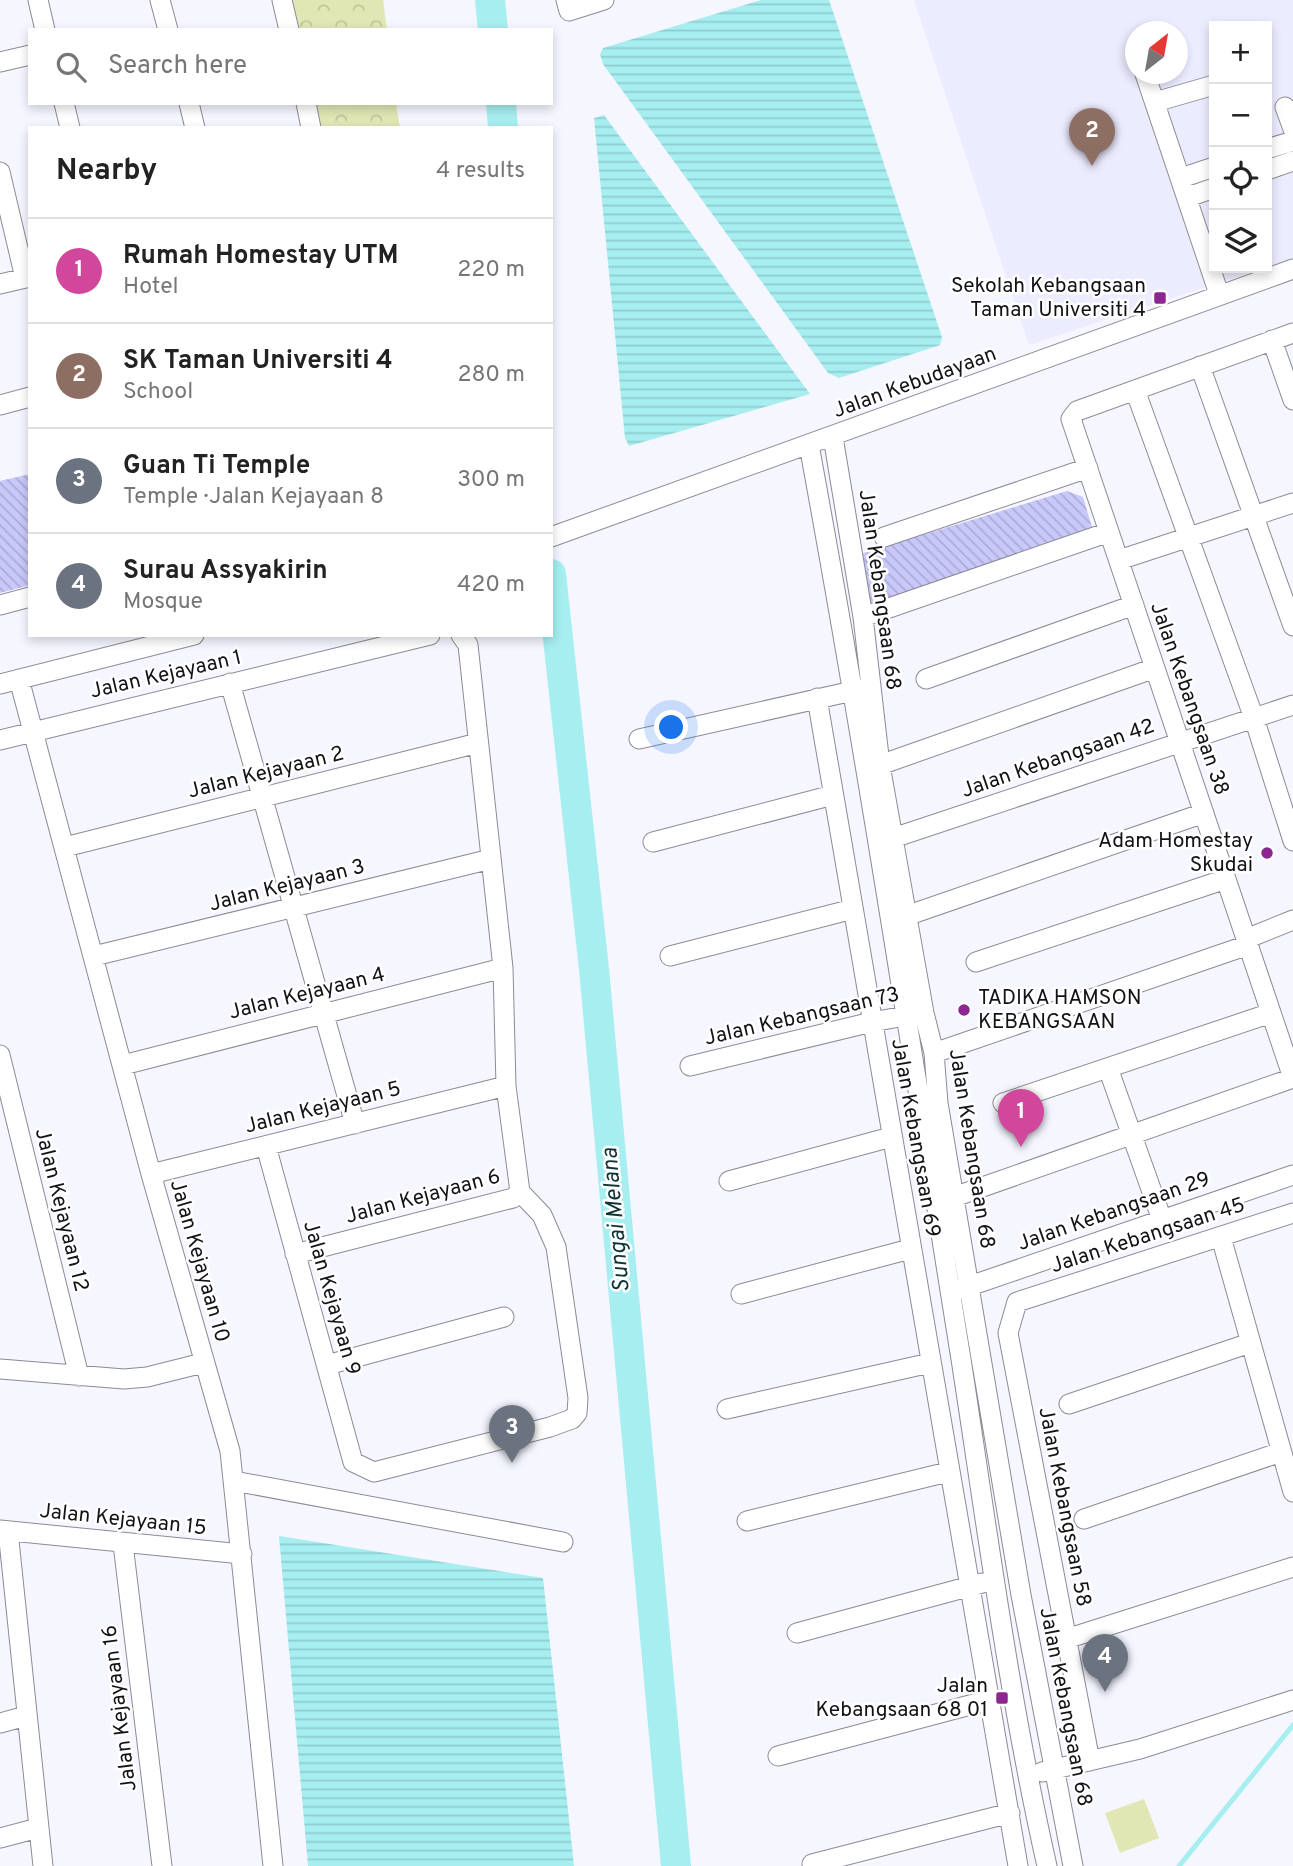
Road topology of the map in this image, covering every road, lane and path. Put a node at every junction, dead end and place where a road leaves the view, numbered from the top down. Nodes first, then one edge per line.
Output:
1 (38, 0) edge
2 (160, 0) edge
3 (282, 0) edge
4 (604, 0) edge
5 (567, 6) edge
6 (45, 28) edge
7 (167, 28) edge
8 (289, 28) edge
9 (28, 55) edge
10 (0, 62) edge
11 (1149, 84) edge
12 (1209, 86) edge
13 (1155, 102) junction
14 (64, 105) edge
15 (189, 105) edge
16 (306, 105) edge
17 (1286, 107) dead end
18 (70, 126) edge
19 (195, 126) edge
20 (311, 126) edge
21 (1293, 129) edge
22 (1293, 141) edge
23 (1272, 147) edge
24 (1293, 161) edge
25 (1272, 168) edge
26 (1209, 169) edge
27 (0, 172) edge
28 (1181, 178) junction
29 (1209, 190) edge
30 (1188, 197) junction
31 (1293, 269) edge
32 (27, 277) edge
33 (0, 284) edge
34 (1219, 294) junction
35 (1293, 332) edge
36 (1272, 340) junction
37 (1200, 366) junction
38 (1135, 390) junction
39 (28, 398) edge
40 (1293, 400) edge
41 (0, 405) edge
42 (833, 437) junction
43 (809, 445) junction
44 (1088, 468) junction
45 (1293, 503) edge
46 (1254, 516) junction
47 (1109, 532) junction
48 (553, 536) edge
49 (884, 537) dead end
50 (1186, 538) junction
51 (1119, 560) junction
52 (28, 598) edge
53 (0, 605) edge
54 (1134, 605) junction
55 (863, 617) junction
56 (1293, 626) edge
57 (186, 637) edge
58 (422, 637) edge
59 (462, 637) edge
60 (1155, 668) junction
61 (926, 679) dead end
62 (10, 682) edge
63 (230, 683) junction
64 (863, 689) junction
65 (817, 698) junction
66 (1293, 705) edge
67 (1254, 718) junction
68 (34, 730) junction
69 (639, 739) dead end
70 (0, 740) edge
71 (1180, 741) junction
72 (478, 743) junction
73 (880, 765) junction
74 (833, 795) junction
75 (262, 797) junction
76 (1204, 813) junction
77 (885, 841) junction
78 (1293, 841) edge
79 (653, 842) dead end
80 (65, 847) junction
81 (491, 859) junction
82 (1226, 878) junction
83 (293, 908) junction
84 (853, 909) junction
85 (906, 916) junction
86 (1293, 920) edge
87 (1247, 942) junction
88 (94, 956) junction
89 (670, 956) dead end
90 (976, 962) dead end
91 (503, 968) junction
92 (324, 1013) junction
93 (1271, 1013) junction
94 (915, 1014) junction
95 (872, 1022) junction
96 (933, 1053) junction
97 (0, 1055) edge
98 (123, 1065) junction
99 (690, 1066) dead end
100 (1108, 1068) junction
101 (1293, 1078) edge
102 (506, 1086) junction
103 (1003, 1103) dead end
104 (355, 1124) junction
105 (1132, 1136) junction
106 (891, 1137) junction
107 (266, 1146) junction
108 (151, 1174) junction
109 (1293, 1175) edge
110 (729, 1181) dead end
111 (520, 1192) junction
112 (954, 1197) junction
113 (1293, 1213) edge
114 (1162, 1220) junction
115 (1221, 1237) junction
116 (910, 1249) junction
117 (295, 1254) junction
118 (971, 1285) junction
119 (950, 1292) junction
120 (741, 1294) dead end
121 (1017, 1302) joint
122 (504, 1317) dead end
123 (1250, 1343) junction
124 (203, 1363) junction
125 (930, 1363) junction
126 (327, 1365) junction
127 (0, 1369) edge
128 (79, 1376) junction
129 (1069, 1404) dead end
130 (727, 1409) dead end
131 (1281, 1452) junction
132 (948, 1472) junction
133 (234, 1481) junction
134 (1293, 1492) edge
135 (1084, 1519) dead end
136 (747, 1521) dead end
137 (4, 1530) edge
138 (563, 1542) dead end
139 (123, 1544) junction
140 (242, 1554) junction
141 (1293, 1567) edge
142 (996, 1579) junction
143 (971, 1586) junction
144 (797, 1633) dead end
145 (1066, 1639) junction
146 (989, 1700) junction
147 (1293, 1700) edge
148 (26, 1716) junction
149 (0, 1723) edge
150 (778, 1756) dead end
151 (1090, 1761) junction
152 (1054, 1769) junction
153 (1028, 1774) junction
154 (1010, 1813) junction
155 (38, 1828) junction
156 (0, 1839) edge
157 (812, 1864) dead end
158 (43, 1866) edge
159 (162, 1866) edge
160 (273, 1866) edge
161 (1018, 1866) edge
162 (1047, 1866) edge
163 (1073, 1866) edge

1 - 6 street
2 - 7 street
3 - 8 street
4 - 5 street
9 - 10 street
11 - 13 street
12 - 13 street
13 - 28 street
14 - 18 street
15 - 19 street
16 - 20 street
17 - 21 street
22 - 23 street
24 - 25 street
26 - 28 street
27 - 32 street
28 - 30 street
29 - 30 street
30 - 34 street
31 - 34 street, Jalan Kebudayaan
32 - 33 street
34 - 42 street, Jalan Kebudayaan
35 - 36 street
36 - 37 street
36 - 40 street
37 - 38 street
37 - 46 street
38 - 44 street, Jalan Kebangsaan 38
38 - 50 street
39 - 41 street
42 - 43 street, Jalan Kebudayaan
42 - 55 street, Jalan Kebangsaan 68
43 - 48 street, Jalan Kebudayaan
43 - 64 street, Jalan Kebangsaan 68
44 - 47 street, Jalan Kebangsaan 38
44 - 49 street
45 - 46 street
46 - 50 street
46 - 56 street
47 - 51 street, Jalan Kebangsaan 38
47 - 55 street
50 - 51 street
50 - 67 street
51 - 54 street, Jalan Kebangsaan 38
52 - 53 street
54 - 60 street, Jalan Kebangsaan 38
54 - 61 street
55 - 64 street, Jalan Kebangsaan 68
57 - 62 street
58 - 63 street, Jalan Kejayaan 1
59 - 72 street
60 - 71 street, Jalan Kebangsaan 38
60 - 73 street
62 - 68 street, Jalan Kejayaan 10
63 - 68 street, Jalan Kejayaan 1
63 - 75 street
64 - 65 street
64 - 73 street, Jalan Kebangsaan 68
64 - 77 street, Jalan Kebangsaan 68
65 - 69 street
65 - 74 street, Jalan Kebangsaan 69
66 - 67 street, Jalan Kebangsaan 42
67 - 71 street, Jalan Kebangsaan 42
67 - 78 street
68 - 70 street, Jalan Kejayaan 1
68 - 80 street, Jalan Kejayaan 10
71 - 76 street, Jalan Kebangsaan 38
71 - 77 street, Jalan Kebangsaan 42
72 - 75 street, Jalan Kejayaan 2
72 - 81 street
73 - 77 street, Jalan Kebangsaan 68
74 - 79 street
74 - 84 street, Jalan Kebangsaan 69
75 - 80 street, Jalan Kejayaan 2
75 - 83 street
76 - 82 street, Jalan Kebangsaan 38
76 - 85 street
77 - 85 street, Jalan Kebangsaan 68
77 - 94 street, Jalan Kebangsaan 68
80 - 88 street, Jalan Kejayaan 10
81 - 83 street, Jalan Kejayaan 3
81 - 91 street
82 - 87 street, Jalan Kebangsaan 38
82 - 90 street
83 - 88 street, Jalan Kejayaan 3
83 - 92 street
84 - 89 street
84 - 95 street, Jalan Kebangsaan 69
85 - 94 street, Jalan Kebangsaan 68
86 - 87 street
87 - 93 street, Jalan Kebangsaan 38
87 - 96 street
88 - 98 street, Jalan Kejayaan 10
91 - 92 street, Jalan Kejayaan 4
91 - 102 street
92 - 98 street, Jalan Kejayaan 4
92 - 104 street
93 - 100 street
93 - 101 street, Jalan Kebangsaan 38
94 - 95 street, Jalan Kebangsaan 73
94 - 96 street, Jalan Kebangsaan 68
94 - 119 street, Jalan Kebangsaan 68
95 - 99 street, Jalan Kebangsaan 73
95 - 106 street, Jalan Kebangsaan 69
96 - 112 street, Jalan Kebangsaan 68
97 - 128 street, Jalan Kejayaan 12
98 - 108 street, Jalan Kejayaan 10
100 - 103 street
100 - 105 street
101 - 105 street
102 - 104 street, Jalan Kejayaan 5
102 - 111 street
104 - 107 street, Jalan Kejayaan 5
105 - 112 street
105 - 114 street
106 - 110 street
106 - 116 street, Jalan Kebangsaan 69
107 - 108 street, Jalan Kejayaan 5
107 - 117 street, Jalan Kejayaan 9
108 - 124 street, Jalan Kejayaan 10
109 - 114 street, Jalan Kebangsaan 29
111 - 117 street, Jalan Kejayaan 6
111 - 126 street, Jalan Kejayaan 9
112 - 118 street, Jalan Kebangsaan 68
113 - 115 street, Jalan Kebangsaan 45
114 - 118 street, Jalan Kebangsaan 29
115 - 121 street, Jalan Kebangsaan 45
115 - 123 street
116 - 120 street
116 - 125 street, Jalan Kebangsaan 69
117 - 126 street, Jalan Kejayaan 9
118 - 119 street, Jalan Kebangsaan 29
118 - 152 street, Jalan Kebangsaan 68
119 - 142 street, Jalan Kebangsaan 68
121 - 145 street, Jalan Kebangsaan 58
122 - 126 street
123 - 129 street
123 - 131 street
124 - 128 street
124 - 133 street, Jalan Kejayaan 10
125 - 130 street
125 - 132 street, Jalan Kebangsaan 69
127 - 128 street
131 - 134 street
131 - 135 street
132 - 136 street
132 - 143 street, Jalan Kebangsaan 69
133 - 138 street
133 - 140 street, Jalan Kejayaan 10
137 - 139 street, Jalan Kejayaan 15
137 - 148 street
139 - 140 street, Jalan Kejayaan 15
139 - 159 street, Jalan Kejayaan 16
140 - 160 street, Jalan Kejayaan 10
141 - 145 street
142 - 143 street
142 - 153 street, Jalan Kebangsaan 68
143 - 144 street
143 - 146 street, Jalan Kebangsaan 69
145 - 151 street, Jalan Kebangsaan 58
146 - 150 street
146 - 154 street, Jalan Kebangsaan 69
147 - 151 street
148 - 149 street
148 - 155 street
151 - 152 street
152 - 153 street
152 - 163 street, Jalan Kebangsaan 68
153 - 162 street, Jalan Kebangsaan 68
154 - 157 street
154 - 161 street, Jalan Kebangsaan 69
155 - 156 street
155 - 158 street

